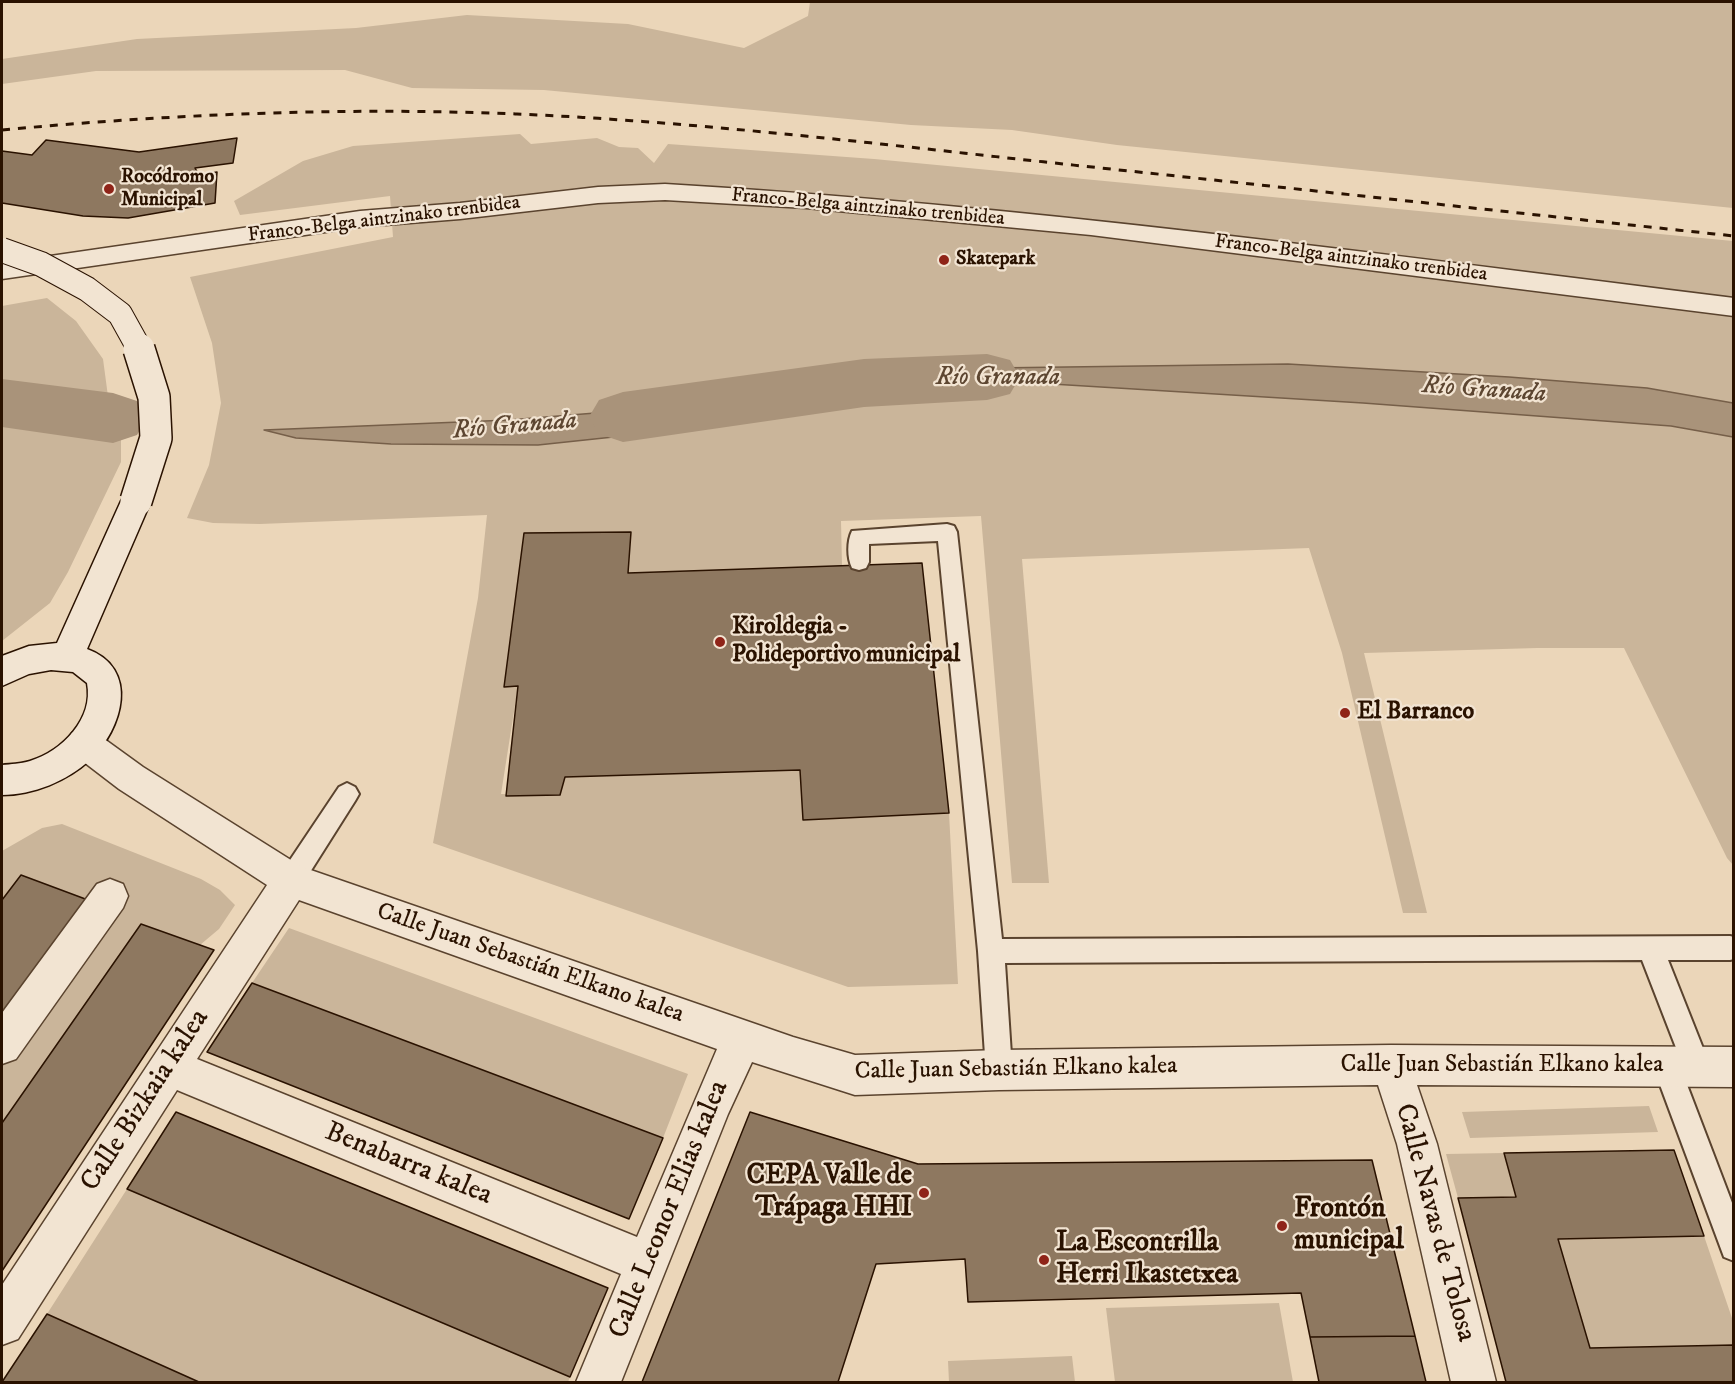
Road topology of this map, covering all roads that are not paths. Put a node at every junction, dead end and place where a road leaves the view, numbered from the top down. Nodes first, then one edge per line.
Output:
1 (2, 250) edge
2 (2, 271) edge
3 (1734, 307) edge
4 (859, 562) dead end
5 (67, 657) junction
6 (2, 672) edge
7 (84, 743) junction
8 (2, 780) edge
9 (347, 794) dead end
10 (291, 880) junction
11 (110, 896) dead end
12 (1650, 948) junction
13 (1730, 948) dead end
14 (991, 951) junction
15 (742, 1039) junction
16 (2, 1045) edge
17 (1391, 1065) junction
18 (1699, 1066) edge
19 (169, 1067) junction
20 (999, 1070) junction
21 (1734, 1247) edge
22 (647, 1263) junction
23 (2, 1323) edge
24 (599, 1383) edge
25 (1474, 1383) edge

1 - 5 street, bridge
2 - 3 street, Franco-Belga aintzinako trenbidea
4 - 14 lane
5 - 6 street
5 - 7 street
7 - 8 street
7 - 10 street, Calle Juan Sebastián Elkano kalea
9 - 10 lane
10 - 15 street, Calle Juan Sebastián Elkano kalea
10 - 19 street, Calle Bizkaia kalea
11 - 16 street
12 - 13 lane
12 - 14 lane
12 - 18 lane
14 - 20 lane
15 - 20 street, Calle Juan Sebastián Elkano kalea
15 - 22 street, Calle Leonor Elias kalea
17 - 18 street, Calle Juan Sebastián Elkano kalea
17 - 20 street, Calle Juan Sebastián Elkano kalea
17 - 25 street, Calle Navas de Tolosa
18 - 21 lane
19 - 22 street, Benabarra kalea
19 - 23 street, Calle Bizkaia kalea
22 - 24 street, Calle Leonor Elias kalea

